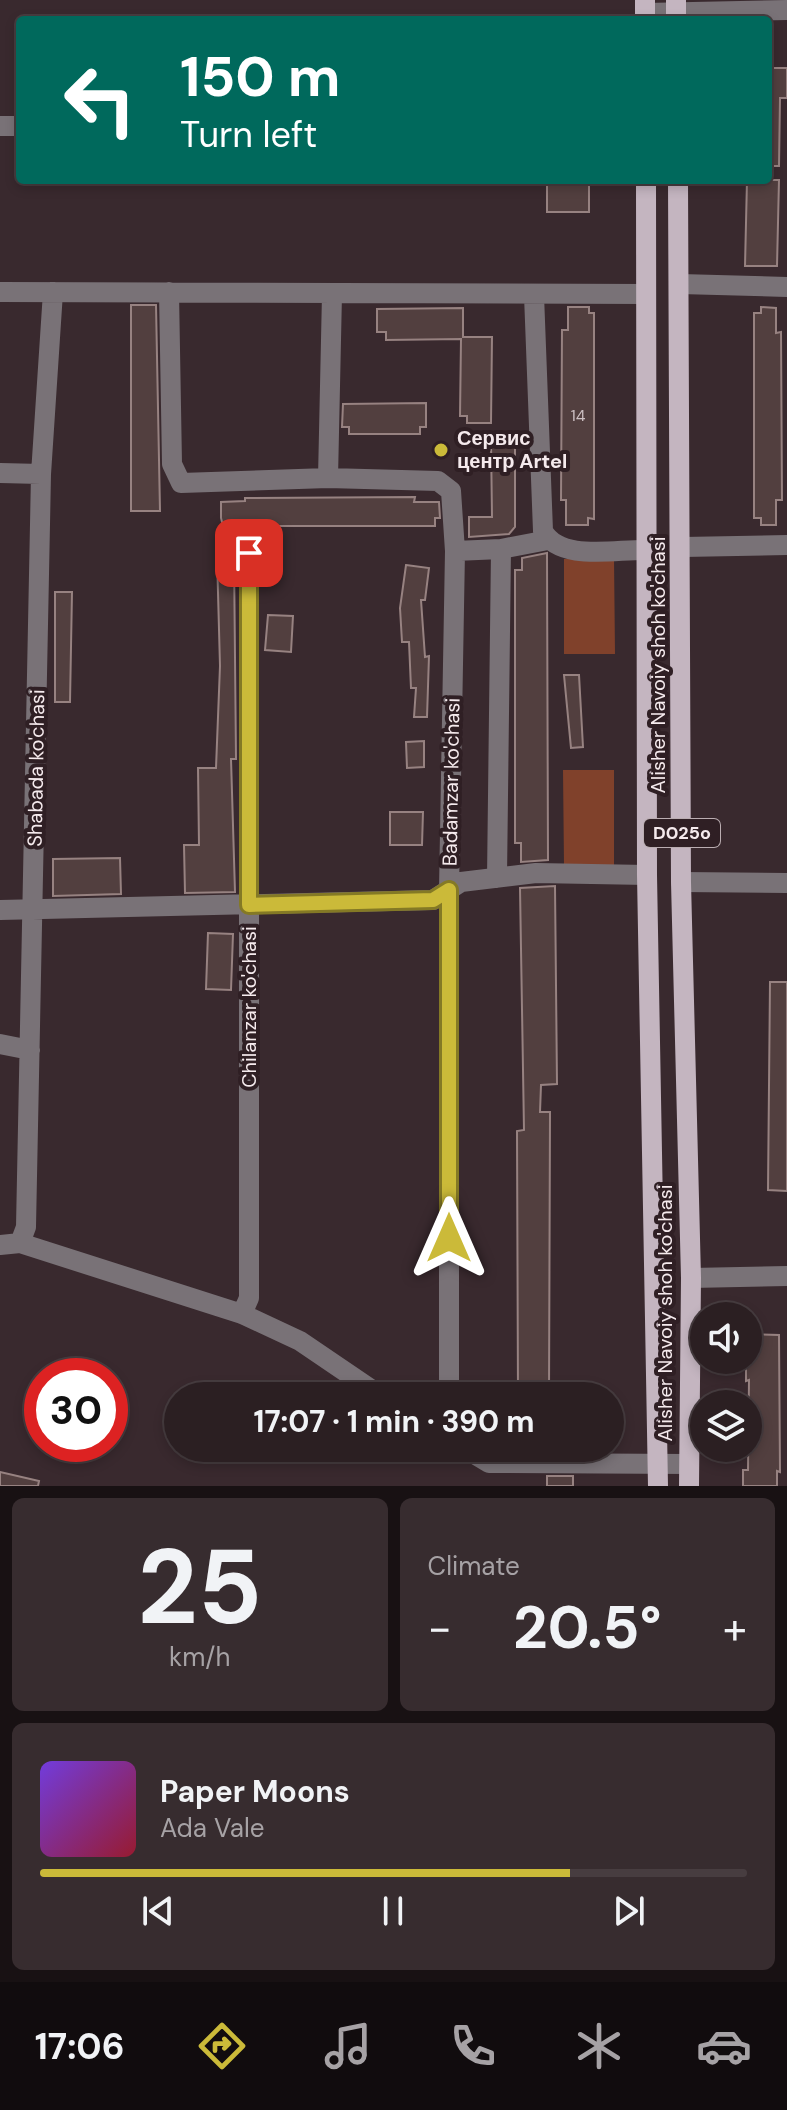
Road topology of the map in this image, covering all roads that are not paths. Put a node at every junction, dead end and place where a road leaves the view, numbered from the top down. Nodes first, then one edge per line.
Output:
1 (787, 10) edge
2 (645, 11) edge
3 (676, 11) edge
4 (646, 184) edge
5 (678, 184) edge
6 (680, 284) junction
7 (787, 287) edge
8 (0, 292) edge
9 (53, 292) junction
10 (169, 292) junction
11 (332, 294) junction
12 (646, 294) junction
13 (534, 295) junction
14 (0, 473) edge
15 (41, 474) junction
16 (328, 478) junction
17 (548, 540) junction
18 (787, 545) edge
19 (683, 547) junction
20 (501, 549) junction
21 (647, 550) junction
22 (455, 551) junction
23 (249, 553) dead end
24 (647, 875) junction
25 (497, 878) junction
26 (681, 882) junction
27 (787, 883) edge
28 (449, 890) junction
29 (249, 905) junction
30 (33, 909) junction
31 (0, 910) edge
32 (0, 1044) edge
33 (30, 1050) junction
34 (10, 1244) edge
35 (787, 1276) edge
36 (691, 1278) junction
37 (242, 1314) junction
38 (360, 1382) edge
39 (449, 1382) edge
40 (487, 1462) edge
41 (689, 1464) junction
42 (658, 1476) edge
43 (689, 1486) edge

1 - 3 street
2 - 3 street
4 - 12 main road, Alisher Navoiy shoh ko'chasi / D025o
5 - 6 main road, Alisher Navoiy shoh ko'chasi / D025o
6 - 7 street
6 - 19 main road, Alisher Navoiy shoh ko'chasi / D025o
8 - 9 street
9 - 10 street
9 - 15 street, Shabada ko'chasi
10 - 11 street
10 - 16 street, Badamzar ko'chasi
11 - 13 street
11 - 16 street
12 - 13 street
12 - 21 main road, Alisher Navoiy shoh ko'chasi / D025o
13 - 17 street
14 - 15 street
15 - 30 street, Shabada ko'chasi
16 - 22 street, Badamzar ko'chasi
17 - 20 street
17 - 21 street
18 - 19 street
19 - 26 main road, Alisher Navoiy shoh ko'chasi / D025o
20 - 22 street
20 - 25 street
21 - 24 main road, Alisher Navoiy shoh ko'chasi / D025o
22 - 28 street, Badamzar ko'chasi
23 - 29 street, Chilanzar ko'chasi
24 - 25 street
24 - 42 main road, Alisher Navoiy shoh ko'chasi / D025o
25 - 28 street
26 - 27 street
26 - 36 main road, Alisher Navoiy shoh ko'chasi / D025o
28 - 29 street
28 - 39 street, Badamzar ko'chasi
29 - 30 street
29 - 37 street, Chilanzar ko'chasi
30 - 31 street
30 - 33 street, Shabada ko'chasi
32 - 33 street
33 - 34 street, Shabada ko'chasi
34 - 37 street
35 - 36 street
36 - 41 main road, Alisher Navoiy shoh ko'chasi / D025o
37 - 38 street
40 - 42 street
41 - 42 street
41 - 43 main road, Alisher Navoiy shoh ko'chasi / D025o

